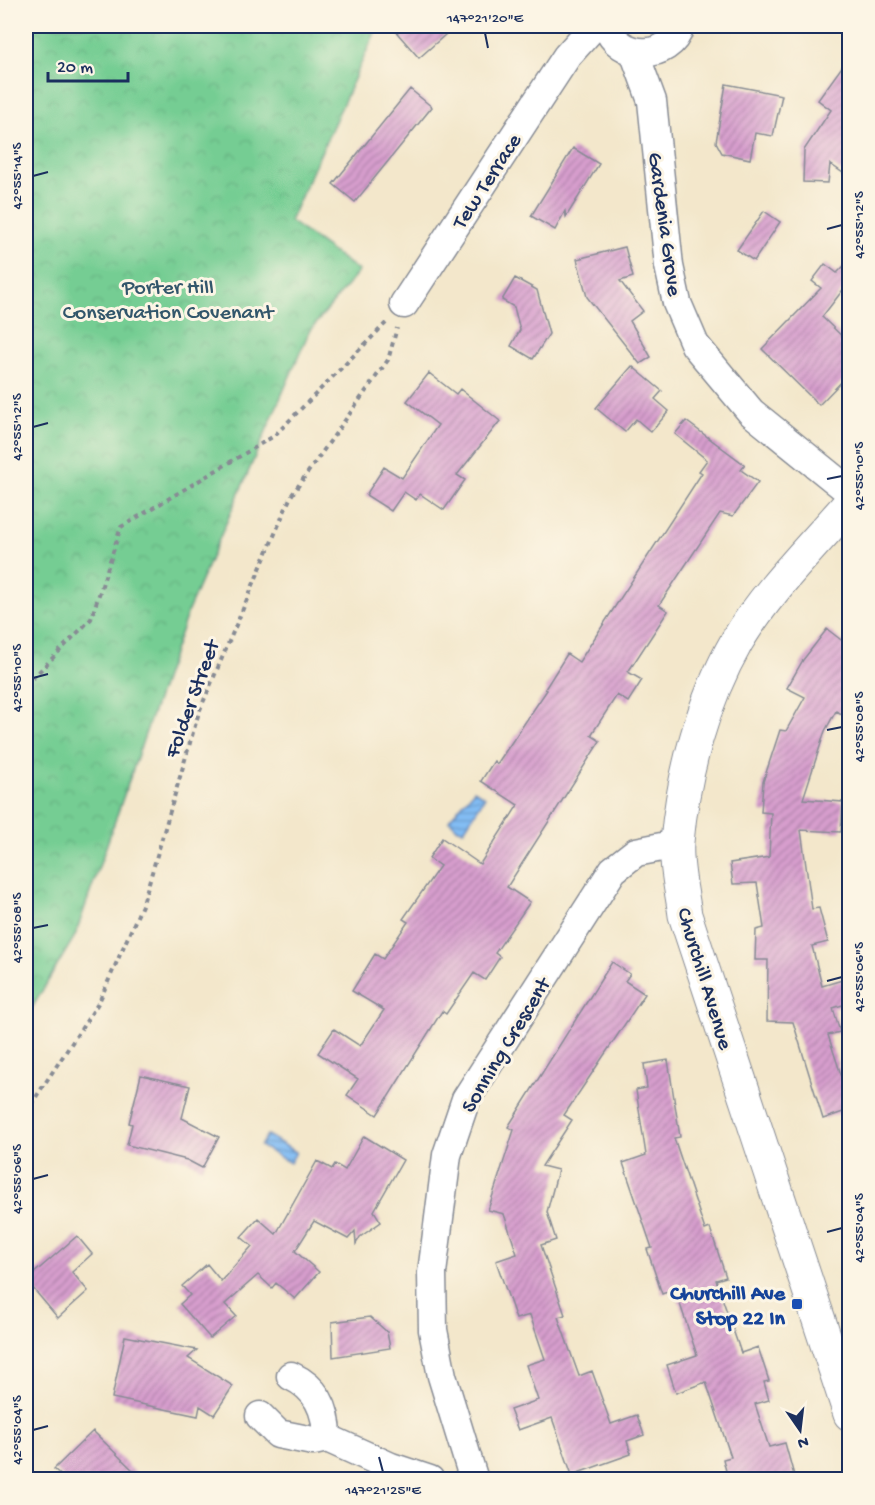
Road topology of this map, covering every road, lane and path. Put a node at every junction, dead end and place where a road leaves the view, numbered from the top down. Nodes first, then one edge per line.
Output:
1 (612, 35) edge
2 (672, 36) edge
3 (652, 101) junction
4 (404, 304) junction
5 (849, 492) edge
6 (849, 502) edge
7 (26, 685) edge
8 (677, 844) junction
9 (26, 1112) edge
10 (291, 1376) dead end
11 (849, 1414) edge
12 (260, 1416) dead end
13 (327, 1438) junction
14 (430, 1479) edge
15 (474, 1479) edge

1 - 2 street, Tew Terrace
1 - 3 street, Gardenia Grove
1 - 4 street, Tew Terrace
2 - 3 street, Gardenia Grove
3 - 5 street, Gardenia Grove
4 - 7 path
4 - 9 path, Folder Street
6 - 8 street, Churchill Avenue
8 - 11 street, Churchill Avenue
8 - 15 street, Sonning Crescent
10 - 13 street
12 - 13 street
13 - 14 street

